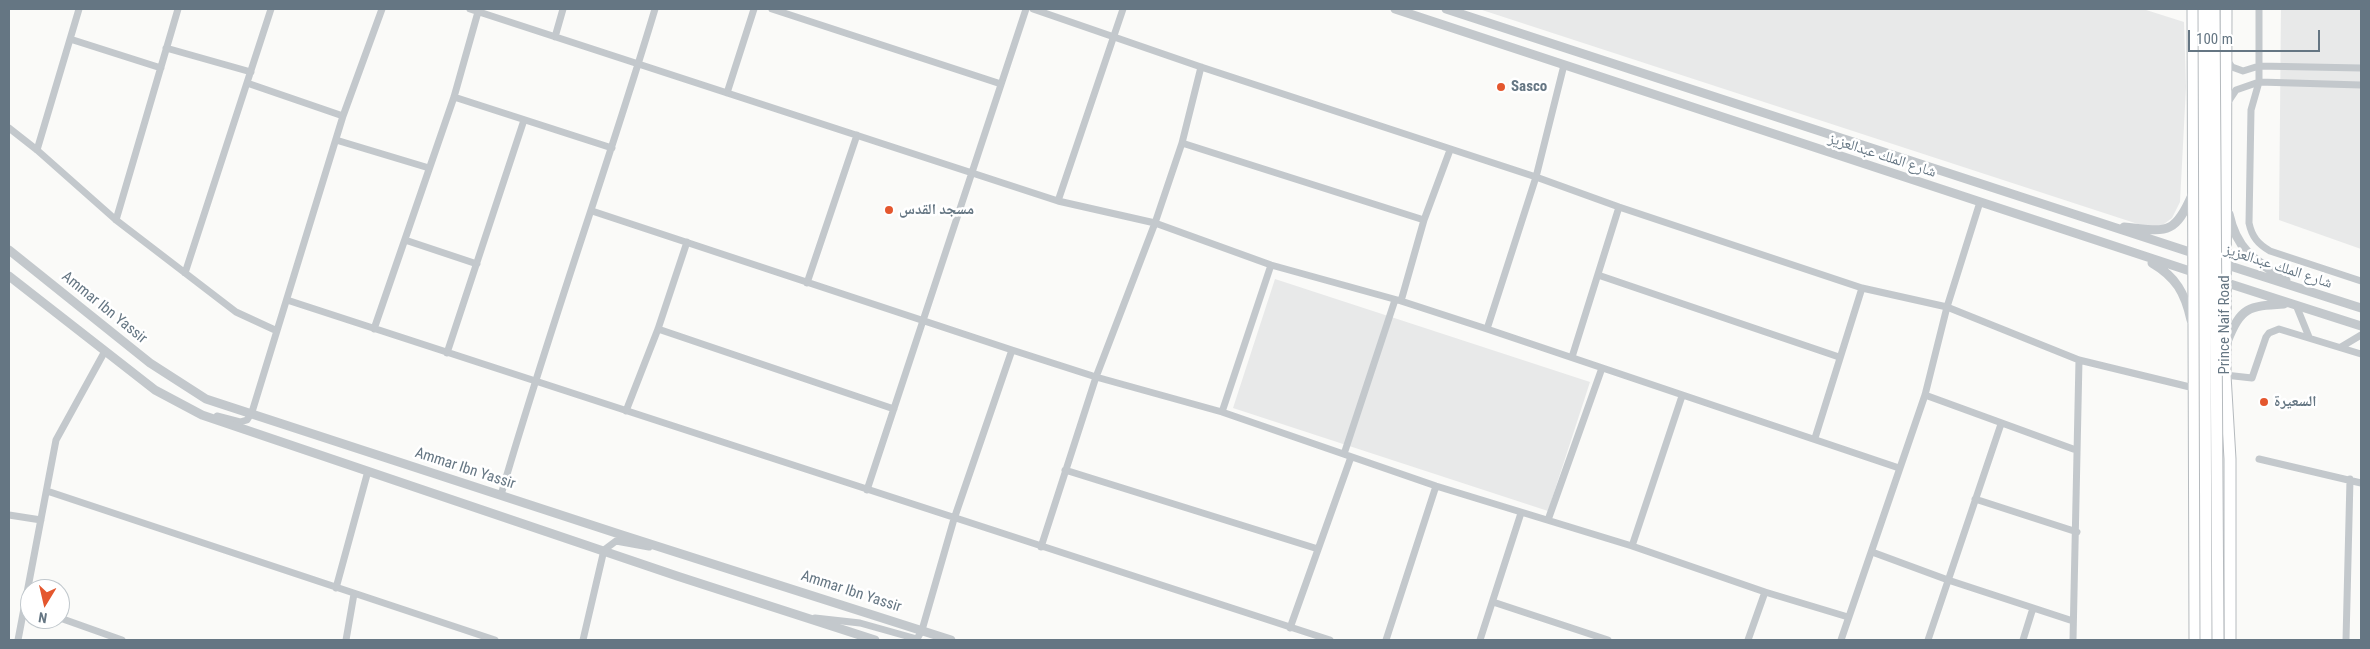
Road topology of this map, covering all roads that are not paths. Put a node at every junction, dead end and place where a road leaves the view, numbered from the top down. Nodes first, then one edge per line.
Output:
1 (79, 9) edge
2 (178, 9) edge
3 (271, 9) edge
4 (382, 9) edge
5 (470, 9) edge
6 (563, 9) edge
7 (655, 9) edge
8 (754, 9) edge
9 (772, 9) edge
10 (1026, 9) edge
11 (1033, 9) edge
12 (1123, 9) edge
13 (1395, 9) edge
14 (1446, 9) edge
15 (2193, 9) edge
16 (2204, 9) edge
17 (2214, 9) edge
18 (2226, 9) edge
19 (2259, 9) edge
20 (478, 12) junction
21 (1116, 36) junction
22 (555, 37) junction
23 (70, 39) junction
24 (166, 48) junction
25 (2225, 55) junction
26 (638, 64) junction
27 (1564, 65) junction
28 (2260, 66) junction
29 (1202, 67) junction
30 (160, 68) junction
31 (2361, 68) edge
32 (251, 72) junction
33 (2259, 82) junction
34 (248, 83) junction
35 (1001, 84) junction
36 (2361, 85) edge
37 (727, 93) junction
38 (454, 97) junction
39 (2225, 106) junction
40 (343, 116) junction
41 (524, 120) junction
42 (9, 128) edge
43 (857, 135) junction
44 (336, 140) junction
45 (1182, 143) junction
46 (612, 148) junction
47 (38, 150) junction
48 (1450, 150) junction
49 (2224, 156) junction
50 (2193, 159) junction
51 (429, 168) junction
52 (972, 173) junction
53 (1536, 177) junction
54 (2193, 192) junction
55 (2225, 196) junction
56 (1058, 201) junction
57 (1980, 202) junction
58 (1619, 207) junction
59 (592, 211) junction
60 (116, 220) junction
61 (1424, 220) junction
62 (1155, 223) junction
63 (2107, 225) junction
64 (405, 240) junction
65 (687, 242) junction
66 (9, 250) edge
67 (2193, 253) junction
68 (2139, 255) junction
69 (476, 264) junction
70 (1271, 264) junction
71 (2225, 264) junction
72 (2193, 272) junction
73 (185, 273) junction
74 (9, 276) edge
75 (1598, 276) junction
76 (2361, 281) edge
77 (807, 282) junction
78 (2224, 282) junction
79 (1862, 288) junction
80 (2299, 288) junction
81 (287, 300) junction
82 (1398, 300) junction
83 (2293, 304) junction
84 (1947, 307) junction
85 (2361, 308) edge
86 (923, 321) junction
87 (2361, 326) edge
88 (374, 329) junction
89 (658, 329) junction
90 (1487, 329) junction
91 (275, 330) junction
92 (2193, 333) junction
93 (2361, 335) edge
94 (2308, 337) junction
95 (2225, 347) junction
96 (2340, 347) junction
97 (1012, 350) junction
98 (105, 351) junction
99 (447, 353) junction
100 (2361, 354) edge
101 (1572, 357) junction
102 (1839, 357) junction
103 (2079, 360) junction
104 (1602, 368) junction
105 (2225, 375) junction
106 (1096, 377) junction
107 (534, 381) junction
108 (2194, 388) junction
109 (1925, 395) junction
110 (1682, 396) junction
111 (894, 409) junction
112 (194, 410) junction
113 (626, 411) junction
114 (252, 412) junction
115 (1222, 412) junction
116 (2001, 424) junction
117 (1815, 438) junction
118 (2076, 450) junction
119 (1344, 454) junction
120 (1352, 457) junction
121 (2259, 459) dead end
122 (1899, 468) junction
123 (1066, 470) junction
124 (368, 471) junction
125 (2350, 479) junction
126 (2361, 483) edge
127 (1436, 486) junction
128 (867, 490) junction
129 (47, 491) junction
130 (501, 495) junction
131 (1975, 499) junction
132 (1521, 513) junction
133 (9, 515) edge
134 (954, 518) junction
135 (41, 520) junction
136 (1548, 520) junction
137 (2077, 532) junction
138 (1632, 546) junction
139 (1041, 547) junction
140 (1318, 549) junction
141 (604, 550) junction
142 (1872, 552) junction
143 (685, 554) junction
144 (31, 579) edge
145 (1948, 580) junction
146 (336, 588) junction
147 (1765, 592) junction
148 (354, 594) junction
149 (1493, 602) junction
150 (2033, 608) junction
151 (796, 615) junction
152 (1848, 617) junction
153 (2073, 621) junction
154 (70, 622) edge
155 (1290, 628) junction
156 (922, 630) junction
157 (466, 631) junction
158 (122, 640) edge
159 (346, 640) edge
160 (465, 640) edge
161 (495, 640) edge
162 (583, 640) edge
163 (875, 640) edge
164 (951, 640) edge
165 (1330, 640) edge
166 (1386, 640) edge
167 (1480, 640) edge
168 (1608, 640) edge
169 (1748, 640) edge
170 (1841, 640) edge
171 (1928, 640) edge
172 (2023, 640) edge
173 (2074, 640) edge
174 (2195, 640) edge
175 (2206, 640) edge
176 (2218, 640) edge
177 (2230, 640) edge
178 (2346, 640) edge

1 - 23 street
2 - 24 street
3 - 32 street
4 - 40 street
5 - 20 street
6 - 22 street
7 - 26 street
8 - 37 street
9 - 35 street
10 - 35 street
11 - 21 street
12 - 21 street
13 - 27 street, شارع الملك عبدالعزيز
14 - 63 street, شارع الملك عبدالعزيز
15 - 50 main road
16 - 175 main road, bridge
17 - 176 main road, bridge
18 - 25 main road, Prince Naif Road
19 - 28 street
20 - 22 street
20 - 38 street
21 - 29 street
21 - 56 street
22 - 26 street
23 - 30 street
23 - 47 street
24 - 30 street
24 - 32 street
25 - 28 street
25 - 39 main road, Prince Naif Road
26 - 37 street
26 - 46 street
27 - 53 street
27 - 57 street, شارع الملك عبدالعزيز
28 - 31 street
28 - 33 street
29 - 45 street
29 - 48 street
30 - 60 street
32 - 34 street
33 - 36 street
33 - 39 street
33 - 76 street
34 - 40 street
34 - 73 street
35 - 52 street
37 - 43 street
38 - 41 street
38 - 51 street
39 - 49 main road, Prince Naif Road
40 - 44 street
41 - 46 street
41 - 69 street
42 - 47 street
43 - 52 street
43 - 77 street
44 - 51 street
44 - 81 street
45 - 61 street
45 - 62 street
46 - 59 street
47 - 60 street
48 - 53 street
48 - 61 street
49 - 50 main road
49 - 55 main road, Prince Naif Road
50 - 54 main road
51 - 64 street
52 - 56 street
52 - 86 street
53 - 58 street
53 - 90 street
54 - 63 street
54 - 67 main road
55 - 71 main road, Prince Naif Road
55 - 80 street
56 - 62 street
57 - 68 street, شارع الملك عبدالعزيز
57 - 84 street
58 - 75 street
58 - 79 street
59 - 65 street
59 - 107 street
60 - 73 street
61 - 82 street
62 - 70 street
62 - 106 street
63 - 67 street, شارع الملك عبدالعزيز
64 - 69 street
64 - 88 street
65 - 77 street
65 - 89 street
66 - 114 street, Ammar Ibn Yassir
67 - 71 street, شارع الملك عبدالعزيز
67 - 72 main road
68 - 72 street, شارع الملك عبدالعزيز
68 - 92 street
69 - 99 street
70 - 82 street
70 - 115 street
71 - 78 main road, Prince Naif Road
71 - 80 street, شارع الملك عبدالعزيز
72 - 78 street, شارع الملك عبدالعزيز
72 - 92 main road
73 - 91 street
74 - 98 street
75 - 101 street
75 - 102 street
77 - 86 street
78 - 83 street, شارع الملك عبدالعزيز
78 - 95 main road, Prince Naif Road
79 - 84 street
79 - 102 street
80 - 85 street, شارع الملك عبدالعزيز
81 - 88 street
81 - 91 street
82 - 90 street
82 - 119 street
83 - 87 street, شارع الملك عبدالعزيز
83 - 94 street
83 - 95 street
84 - 103 street
84 - 109 street
86 - 97 street
86 - 111 street
88 - 99 street
89 - 111 street
89 - 113 street
90 - 101 street
91 - 114 street
92 - 108 main road
93 - 96 street
94 - 96 street
94 - 105 street
95 - 105 main road, Prince Naif Road
96 - 100 street
97 - 106 street
97 - 134 street
98 - 112 street
98 - 129 street
99 - 107 street
101 - 104 street
102 - 117 street
103 - 108 street
103 - 118 street
104 - 110 street
104 - 136 street
105 - 177 main road, Prince Naif Road
106 - 115 street
106 - 123 street
107 - 113 street
107 - 130 street
108 - 174 main road
109 - 116 street
109 - 122 street
110 - 117 street
110 - 138 street
111 - 128 street
112 - 114 street
112 - 124 street
113 - 128 street
114 - 130 street, Ammar Ibn Yassir
115 - 119 street
116 - 118 street
116 - 131 street
117 - 122 street
118 - 137 street
119 - 120 street
120 - 127 street
120 - 140 street
121 - 125 street
122 - 142 street
123 - 139 street
123 - 140 street
124 - 141 street
124 - 146 street
125 - 126 street
125 - 178 street
127 - 132 street
127 - 166 street
128 - 134 street
129 - 135 street
129 - 146 street
130 - 143 street, Ammar Ibn Yassir
131 - 137 street
131 - 145 street
132 - 136 street
132 - 149 street
133 - 135 street
134 - 139 street
134 - 156 street
135 - 144 street
136 - 138 street
137 - 153 street
138 - 147 street
139 - 155 street
140 - 155 street
141 - 143 street
141 - 151 street
141 - 162 street
142 - 145 street
142 - 152 street
143 - 156 street, Ammar Ibn Yassir
145 - 150 street
145 - 171 street
146 - 148 street
147 - 152 street
147 - 169 street
148 - 157 street
148 - 159 street
149 - 167 street
149 - 168 street
150 - 153 street
150 - 172 street
151 - 156 street
151 - 163 street
152 - 170 street
153 - 173 street
154 - 158 street
155 - 165 street
156 - 164 street, Ammar Ibn Yassir
157 - 160 street
157 - 161 street

